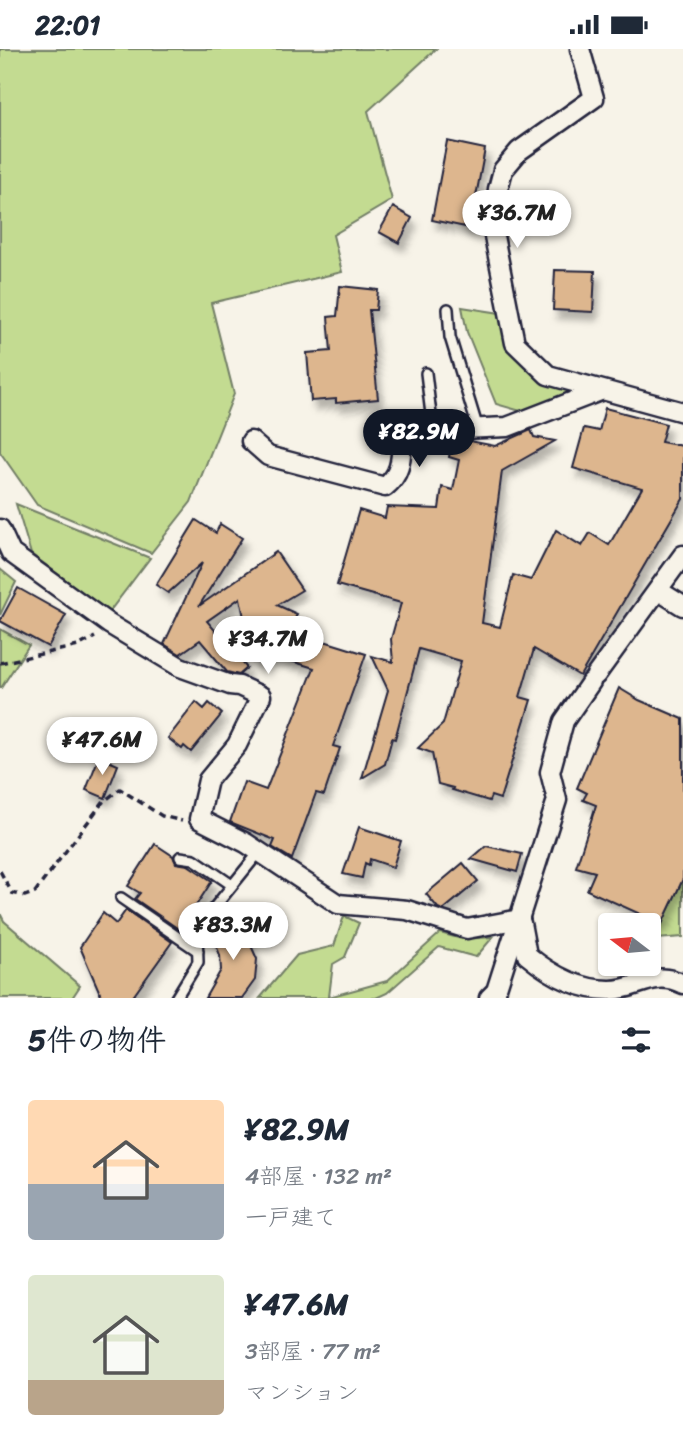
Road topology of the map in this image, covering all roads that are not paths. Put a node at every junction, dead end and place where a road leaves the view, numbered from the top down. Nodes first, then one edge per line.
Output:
1 (580, 49) edge
2 (448, 309) dead end
3 (426, 373) dead end
4 (600, 391) junction
5 (683, 412) edge
6 (478, 429) junction
7 (433, 431) junction
8 (251, 441) dead end
9 (0, 529) edge
10 (683, 555) edge
11 (659, 591) junction
12 (683, 606) edge
13 (260, 852) junction
14 (180, 857) dead end
15 (232, 885) junction
16 (121, 898) dead end
17 (520, 919) junction
18 (198, 951) junction
19 (683, 984) edge
20 (176, 998) edge
21 (489, 998) edge

1 - 4 street
2 - 6 lane
3 - 7 lane
4 - 5 street
4 - 6 street
6 - 7 street
7 - 8 street
9 - 13 street
10 - 11 street
11 - 12 street
11 - 17 street
13 - 15 lane
13 - 17 street
14 - 15 lane
15 - 18 lane
16 - 18 lane
17 - 19 street
17 - 21 street
18 - 20 lane

